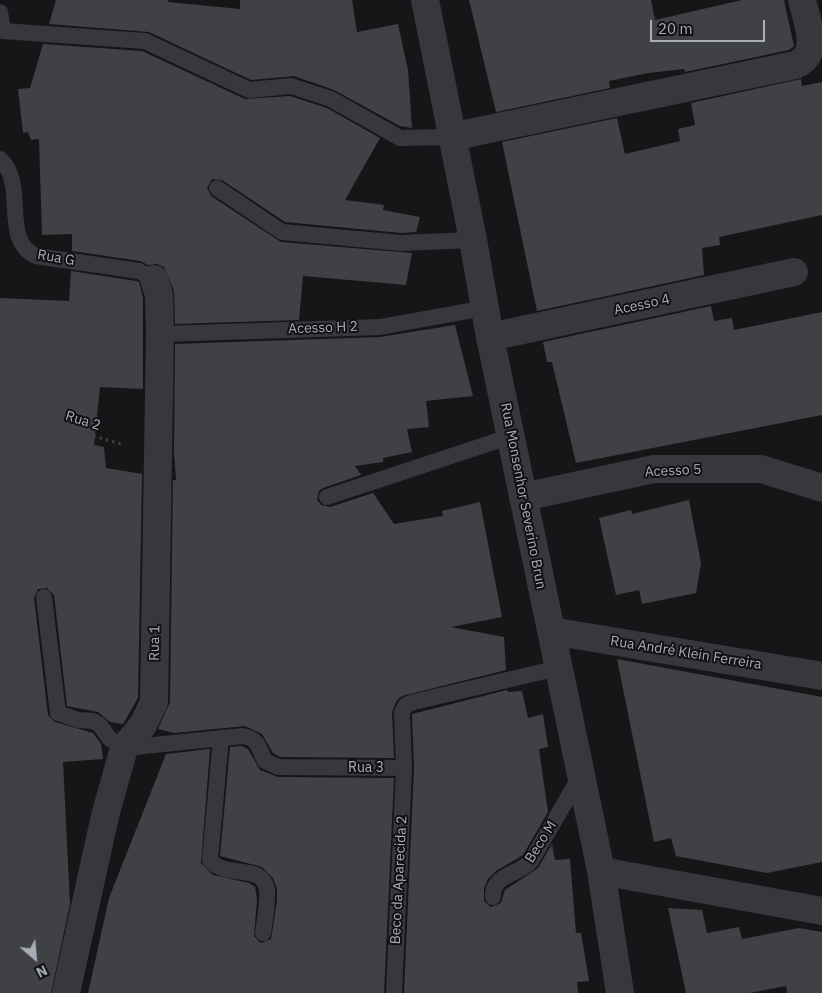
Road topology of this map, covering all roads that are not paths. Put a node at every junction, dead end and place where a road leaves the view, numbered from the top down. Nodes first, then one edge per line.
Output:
1 (425, 0) edge
2 (802, 0) edge
3 (0, 12) edge
4 (451, 137) junction
5 (0, 159) edge
6 (217, 188) dead end
7 (473, 240) junction
8 (794, 272) dead end
9 (154, 279) joint
10 (485, 308) junction
11 (160, 334) junction
12 (490, 337) junction
13 (512, 436) junction
14 (822, 488) edge
15 (327, 497) dead end
16 (523, 497) junction
17 (44, 597) dead end
18 (550, 631) junction
19 (558, 668) junction
20 (822, 676) edge
21 (221, 738) junction
22 (124, 748) junction
23 (404, 768) junction
24 (581, 775) junction
25 (601, 871) junction
26 (493, 897) dead end
27 (822, 911) edge
28 (264, 933) dead end
29 (66, 993) edge
30 (394, 993) edge
31 (620, 993) edge

1 - 4 street, Rua Monsenhor Severino Brun
2 - 4 street
3 - 4 lane
4 - 7 street, Rua Monsenhor Severino Brun
5 - 9 lane, Rua G
6 - 7 lane
7 - 10 street, Rua Monsenhor Severino Brun
8 - 12 street, Acesso 4
9 - 11 street, Rua 1
10 - 11 lane, Acesso H 2
10 - 12 street, Rua Monsenhor Severino Brun
11 - 22 street, Rua 1
12 - 13 street, Rua Monsenhor Severino Brun
13 - 15 lane
13 - 16 street, Rua Monsenhor Severino Brun
14 - 16 street, Acesso 5
16 - 18 street, Rua Monsenhor Severino Brun
17 - 22 lane
18 - 19 street, Rua Monsenhor Severino Brun
18 - 20 street, Rua André Klein Ferreira
19 - 23 lane, Rua 3
19 - 24 street, Rua Monsenhor Severino Brun
21 - 22 lane, Rua 3
21 - 23 lane, Rua 3
21 - 28 lane
22 - 29 street, Rua 1
23 - 30 lane, Beco da Aparecida 2
24 - 25 street, Rua Monsenhor Severino Brun
24 - 26 lane, Beco M
25 - 27 street
25 - 31 street, Rua Monsenhor Severino Brun

